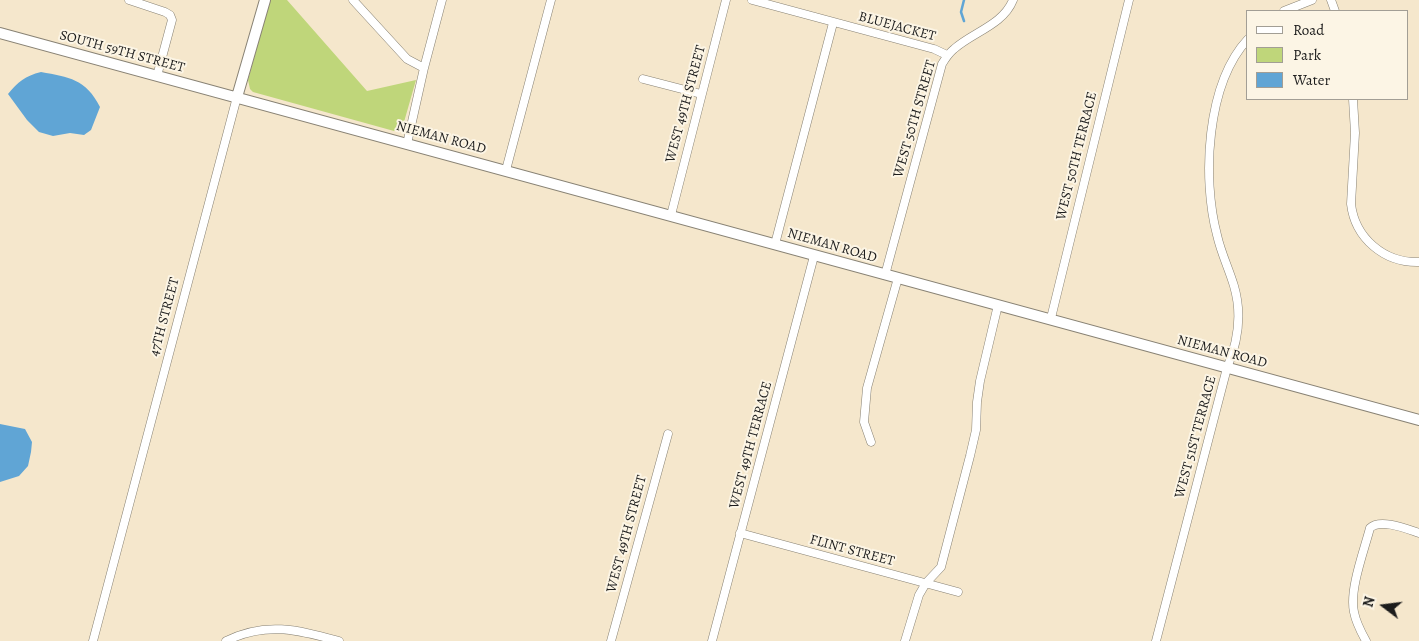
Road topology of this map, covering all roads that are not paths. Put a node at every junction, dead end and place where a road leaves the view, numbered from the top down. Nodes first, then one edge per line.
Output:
1 (129, 0) edge
2 (265, 0) edge
3 (353, 0) edge
4 (442, 0) edge
5 (551, 0) edge
6 (726, 0) edge
7 (752, 0) edge
8 (1013, 0) edge
9 (1128, 0) edge
10 (1312, 0) edge
11 (1287, 10) edge
12 (833, 22) junction
13 (0, 33) edge
14 (1246, 42) edge
15 (947, 55) junction
16 (424, 68) junction
17 (157, 76) junction
18 (643, 79) dead end
19 (701, 94) junction
20 (237, 97) junction
21 (1353, 100) edge
22 (407, 144) junction
23 (506, 170) junction
24 (671, 215) junction
25 (775, 244) junction
26 (814, 256) junction
27 (1419, 262) edge
28 (884, 275) junction
29 (898, 278) junction
30 (998, 306) junction
31 (1051, 318) junction
32 (1228, 368) junction
33 (1419, 420) edge
34 (668, 434) dead end
35 (871, 442) dead end
36 (1419, 533) edge
37 (740, 534) junction
38 (926, 584) junction
39 (958, 592) dead end
40 (93, 641) edge
41 (226, 641) edge
42 (338, 641) edge
43 (611, 641) edge
44 (712, 641) edge
45 (905, 641) edge
46 (1156, 641) edge
47 (1366, 641) edge

1 - 17 street
2 - 20 main road, 47TH STREET
3 - 16 street
4 - 16 street
5 - 23 street
6 - 19 street, WEST 49TH STREET
7 - 12 street, BLUEJACKET
8 - 15 street, WEST 50TH STREET
9 - 31 street, WEST 50TH TERRACE
10 - 11 street
12 - 15 street, BLUEJACKET
12 - 25 street
13 - 17 main road, SOUTH 59TH STREET
14 - 32 street, WEST 51ST TERRACE
15 - 28 street, WEST 50TH STREET
16 - 22 street
17 - 20 main road, SOUTH 59TH STREET
18 - 19 street
19 - 24 street, WEST 49TH STREET
20 - 22 main road, NIEMAN ROAD
20 - 40 street, 47TH STREET
21 - 27 street
22 - 23 main road, NIEMAN ROAD
23 - 24 main road, NIEMAN ROAD
24 - 25 main road, NIEMAN ROAD
25 - 26 main road, NIEMAN ROAD
26 - 28 main road, NIEMAN ROAD
26 - 37 street, WEST 49TH TERRACE
28 - 29 main road, NIEMAN ROAD
29 - 30 main road, NIEMAN ROAD
29 - 35 street
30 - 31 main road, NIEMAN ROAD
30 - 38 street
31 - 32 main road, NIEMAN ROAD
32 - 33 main road, NIEMAN ROAD
32 - 46 street, WEST 51ST TERRACE
34 - 43 street, WEST 49TH STREET
36 - 47 street
37 - 38 street, FLINT STREET
37 - 44 street, WEST 49TH TERRACE
38 - 39 street, FLINT STREET
38 - 45 street
41 - 42 street

